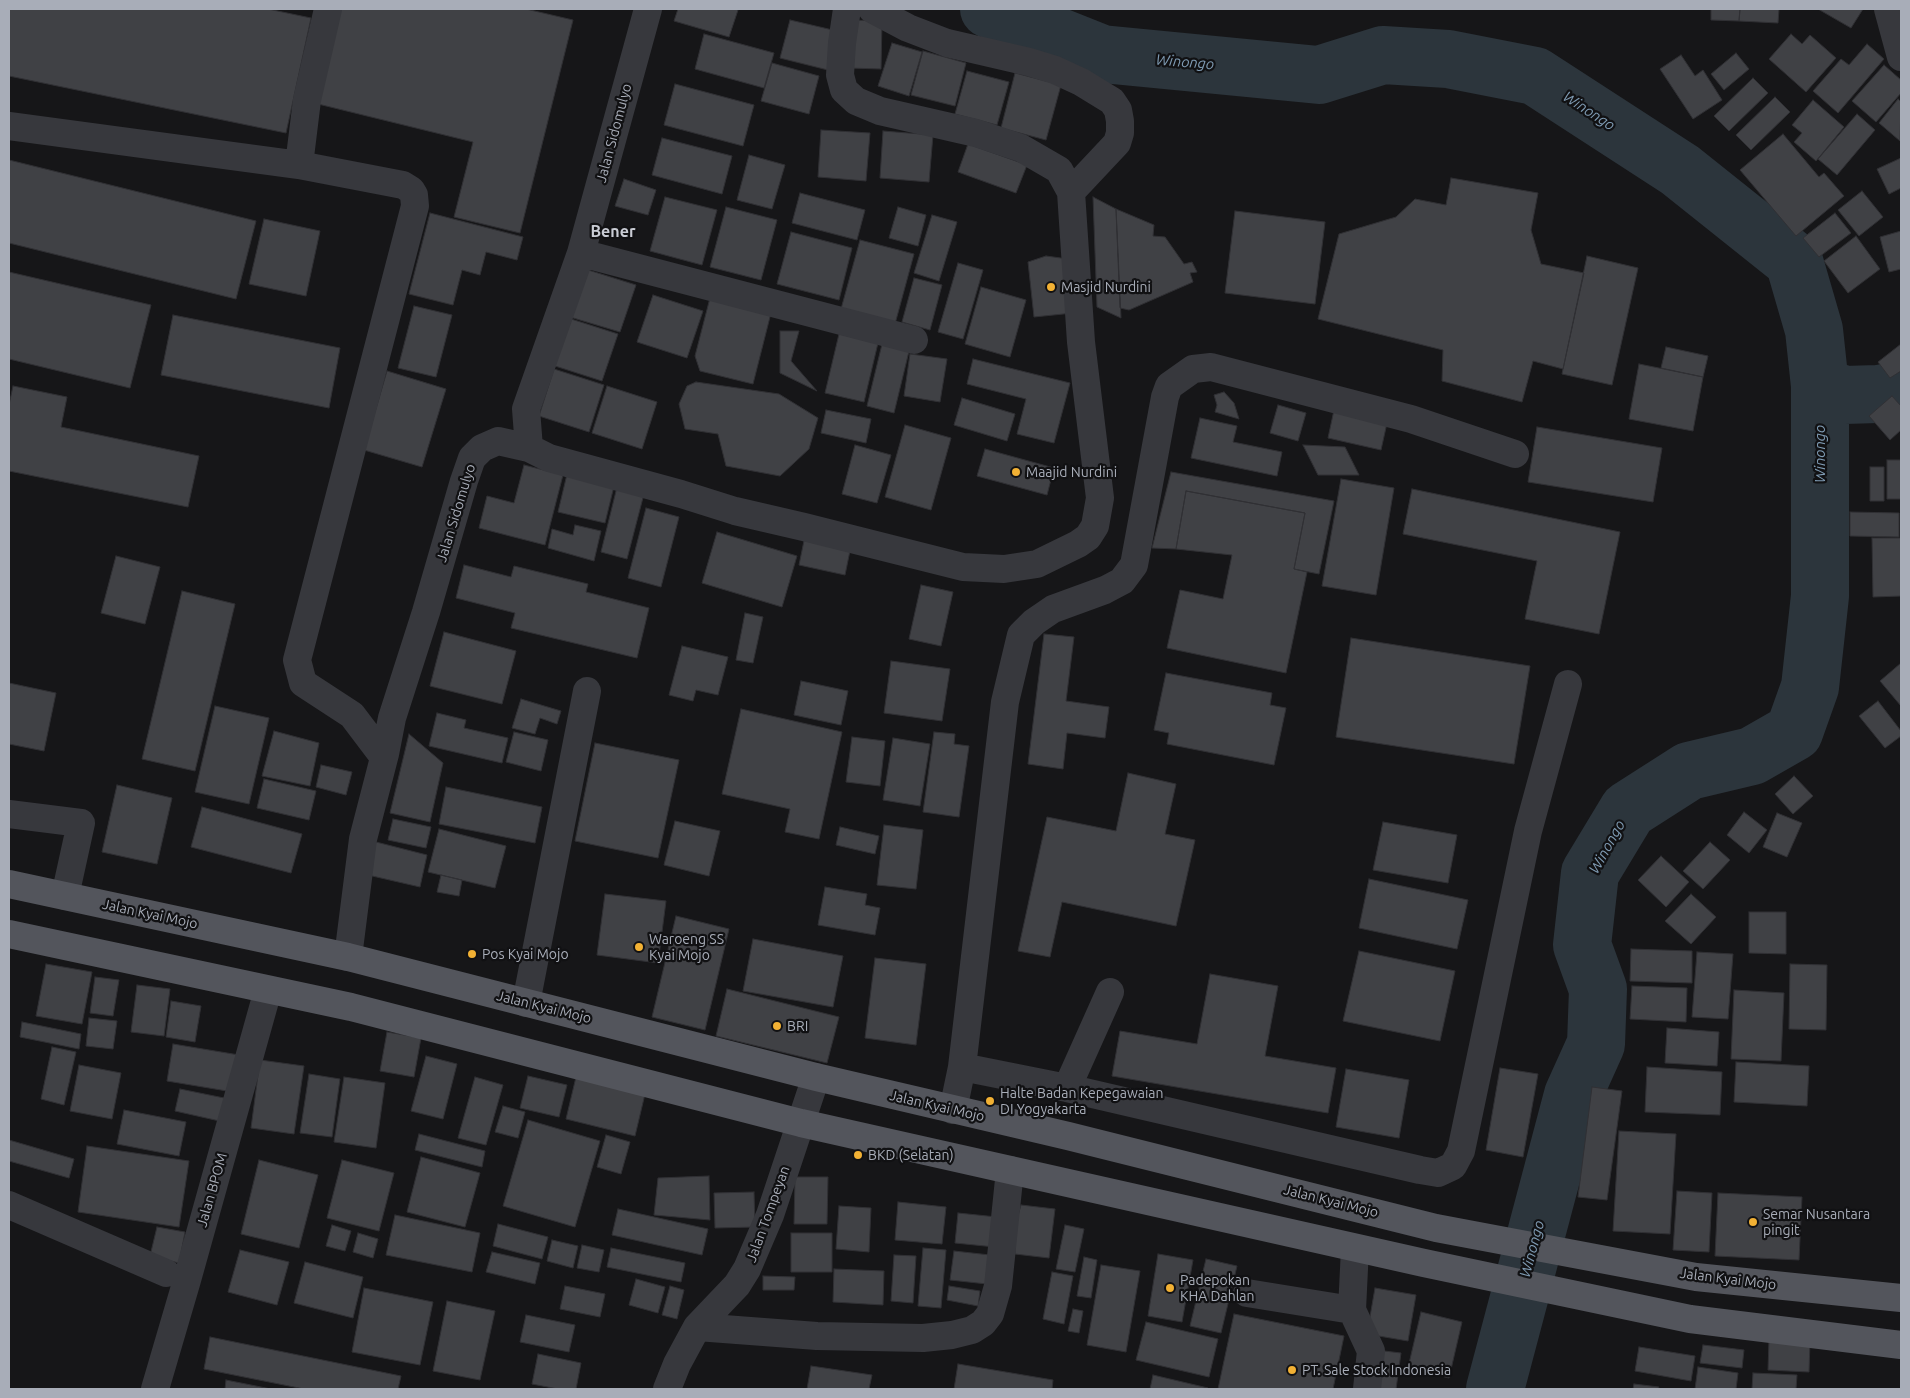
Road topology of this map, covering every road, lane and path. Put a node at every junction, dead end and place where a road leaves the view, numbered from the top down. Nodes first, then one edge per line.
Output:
1 (328, 9) edge
2 (648, 9) edge
3 (847, 9) edge
4 (872, 9) edge
5 (1888, 9) edge
6 (1901, 57) edge
7 (9, 126) edge
8 (299, 165) junction
9 (1071, 192) junction
10 (581, 253) junction
11 (914, 340) dead end
12 (529, 448) junction
13 (1515, 454) dead end
14 (1568, 684) dead end
15 (587, 691) dead end
16 (385, 754) junction
17 (9, 814) edge
18 (9, 884) edge
19 (65, 896) junction
20 (9, 934) edge
21 (348, 957) junction
22 (268, 990) junction
23 (1110, 992) dead end
24 (526, 1003) junction
25 (962, 1067) junction
26 (816, 1077) junction
27 (1067, 1088) junction
28 (953, 1110) junction
29 (801, 1123) junction
30 (1010, 1170) junction
31 (9, 1205) edge
32 (1355, 1248) junction
33 (166, 1273) dead end
34 (1247, 1293) dead end
35 (1901, 1298) edge
36 (1352, 1310) junction
37 (697, 1328) junction
38 (1889, 1343) edge
39 (1901, 1356) edge
40 (155, 1389) edge
41 (667, 1389) edge
42 (1367, 1389) edge

1 - 8 street
2 - 10 street, Jalan Sidomulyo
3 - 9 street
4 - 9 street
5 - 6 street
7 - 8 street
8 - 16 street
9 - 12 street
10 - 11 street
10 - 12 street, Jalan Sidomulyo
12 - 16 street, Jalan Sidomulyo
13 - 25 street
14 - 27 street
15 - 24 street
16 - 21 street, Jalan Sidomulyo
17 - 19 street
18 - 19 main road, Jalan Kyai Mojo
19 - 21 main road, Jalan Kyai Mojo
20 - 22 main road
21 - 24 main road, Jalan Kyai Mojo
22 - 29 main road
22 - 40 street, Jalan BPOM
23 - 27 street
24 - 26 main road, Jalan Kyai Mojo
25 - 27 street
25 - 28 street
26 - 28 main road, Jalan Kyai Mojo
26 - 29 street, Jalan Tompeyan
28 - 35 main road, Jalan Kyai Mojo
29 - 30 main road
29 - 37 street, Jalan Tompeyan
30 - 32 main road
30 - 37 street
31 - 33 street
32 - 36 street
32 - 38 main road
34 - 36 street
36 - 42 street
37 - 41 street, Jalan Tompeyan
38 - 39 main road

